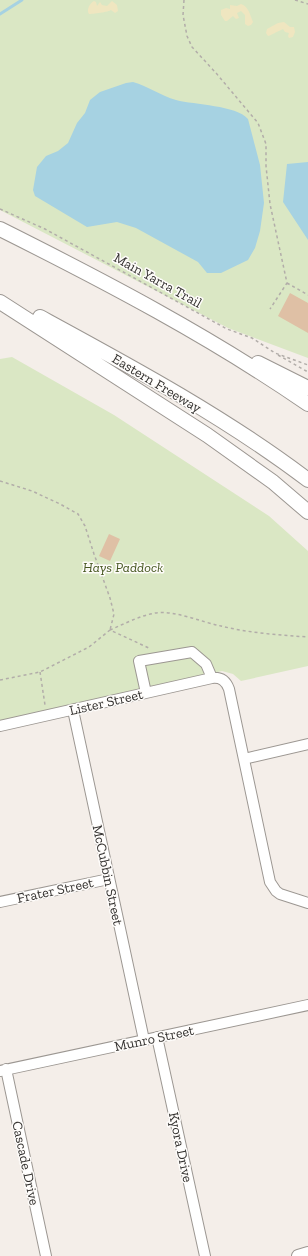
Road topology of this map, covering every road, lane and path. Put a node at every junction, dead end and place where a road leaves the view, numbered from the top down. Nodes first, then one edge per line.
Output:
1 (184, 0) edge
2 (295, 0) edge
3 (308, 4) edge
4 (0, 209) edge
5 (0, 229) edge
6 (287, 283) junction
7 (308, 295) edge
8 (0, 296) edge
9 (0, 302) edge
10 (270, 309) dead end
11 (193, 332) junction
12 (275, 353) junction
13 (308, 365) edge
14 (308, 372) edge
15 (308, 388) edge
16 (308, 404) edge
17 (308, 480) edge
18 (0, 481) edge
19 (308, 512) edge
20 (110, 630) junction
21 (308, 637) edge
22 (153, 658) junction
23 (40, 672) junction
24 (212, 678) junction
25 (0, 680) edge
26 (146, 693) junction
27 (73, 710) junction
28 (47, 715) junction
29 (0, 726) edge
30 (308, 744) edge
31 (244, 759) junction
32 (109, 879) junction
33 (0, 902) edge
34 (308, 903) edge
35 (308, 1005) edge
36 (157, 1037) junction
37 (144, 1040) junction
38 (3, 1070) edge
39 (46, 1256) edge
40 (205, 1256) edge

1 - 6 path
2 - 3 path
4 - 12 path, Main Yarra Trail
5 - 11 highway
6 - 7 path
6 - 10 path
8 - 17 highway, Eastern Freeway
9 - 19 highway
11 - 15 highway
11 - 16 highway
12 - 13 path, Main Yarra Trail
12 - 14 path
18 - 20 path
20 - 21 path
20 - 22 path
20 - 23 path
22 - 24 street
22 - 26 street
23 - 25 path
23 - 28 path
24 - 26 street, Lister Street
24 - 31 street
26 - 27 street, Lister Street
27 - 28 street, Lister Street
27 - 32 street, McCubbin Street
28 - 29 street, Lister Street
30 - 31 street
31 - 34 street
32 - 33 street, Frater Street
32 - 37 street, McCubbin Street
35 - 36 street, Munro Street
36 - 37 street, Munro Street
36 - 40 street, Kyora Drive
37 - 38 street, Munro Street
38 - 39 street, Cascade Drive

